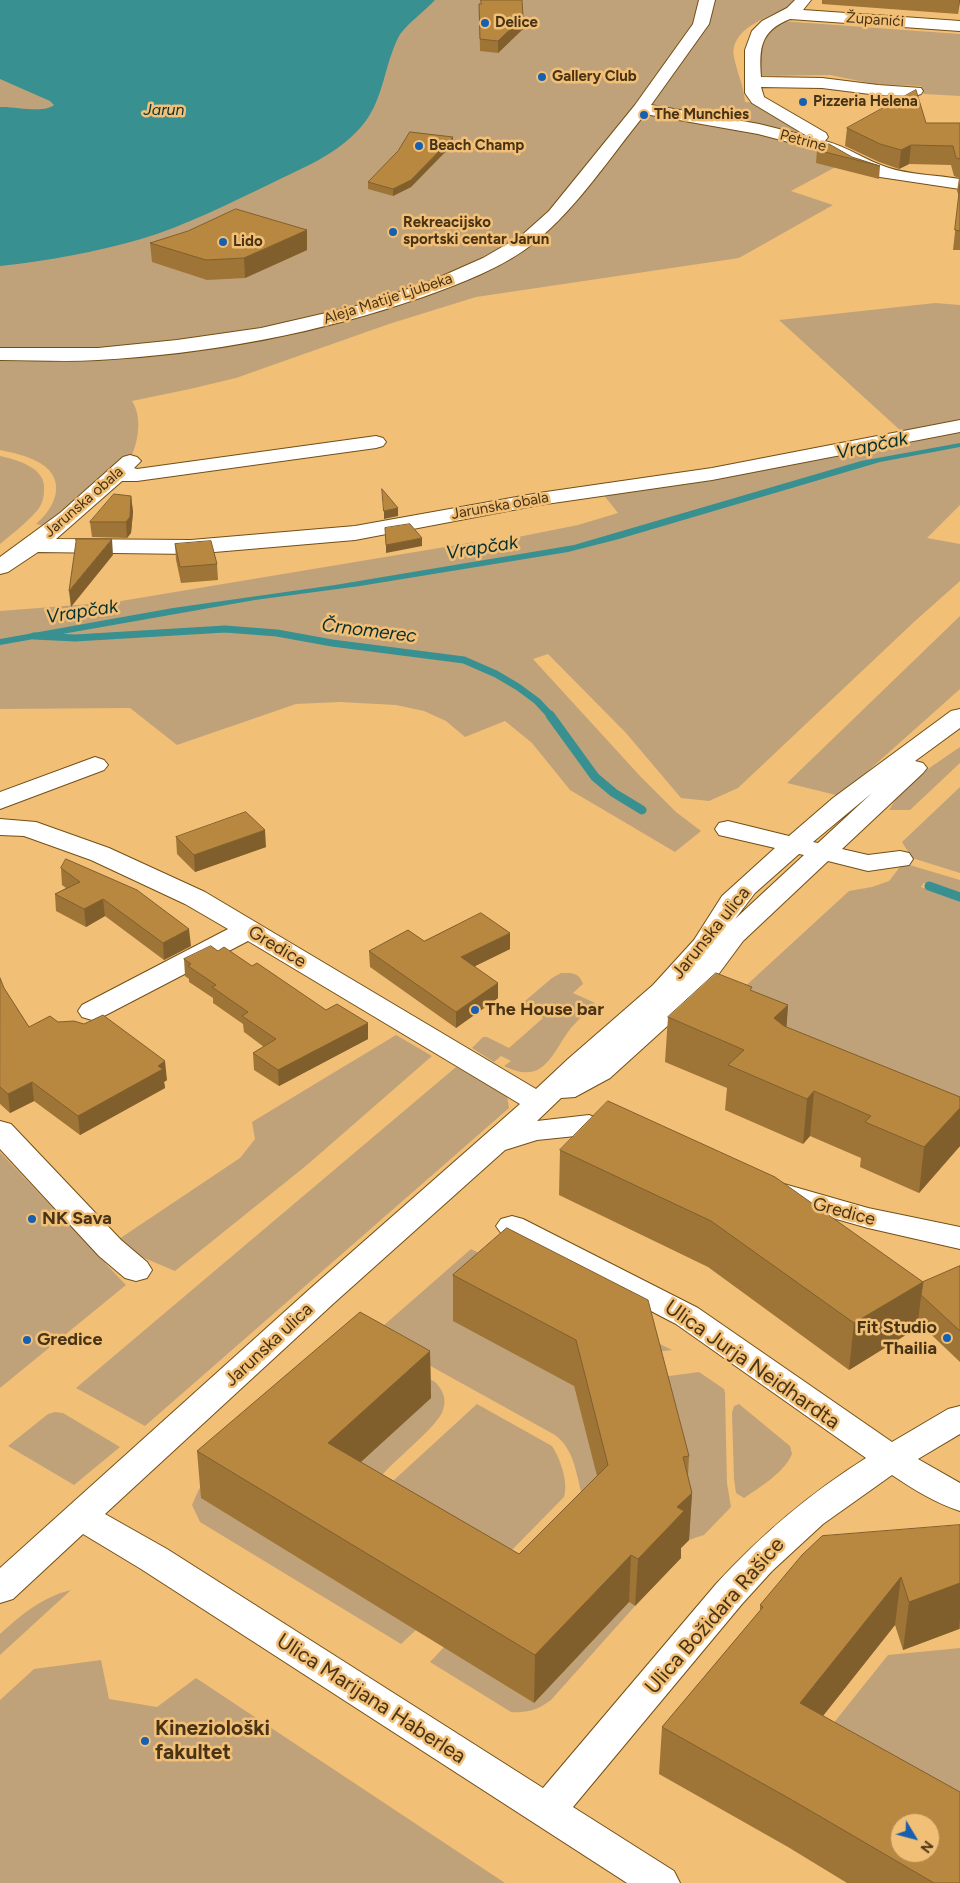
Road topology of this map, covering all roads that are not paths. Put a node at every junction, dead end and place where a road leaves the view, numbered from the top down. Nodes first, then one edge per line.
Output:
1 (707, 0) edge
2 (803, 0) edge
3 (789, 14) junction
4 (960, 26) edge
5 (753, 82) junction
6 (915, 91) edge
7 (641, 108) junction
8 (829, 147) junction
9 (960, 184) edge
10 (0, 354) edge
11 (960, 426) edge
12 (376, 442) dead end
13 (36, 545) junction
14 (0, 567) edge
15 (960, 716) edge
16 (960, 736) edge
17 (95, 765) dead end
18 (0, 801) edge
19 (0, 827) edge
20 (728, 829) dead end
21 (795, 844) junction
22 (824, 851) junction
23 (900, 858) dead end
24 (248, 930) junction
25 (92, 1011) dead end
26 (600, 1072) junction
27 (539, 1103) junction
28 (589, 1125) junction
29 (0, 1131) edge
30 (492, 1144) junction
31 (644, 1148) edge
32 (752, 1184) edge
33 (512, 1226) dead end
34 (960, 1238) edge
35 (136, 1270) dead end
36 (960, 1418) edge
37 (890, 1458) junction
38 (960, 1498) edge
39 (82, 1517) junction
40 (0, 1589) edge
41 (547, 1812) junction
42 (660, 1883) edge

1 - 7 street, Aleja Matije Ljubeka
2 - 3 street, Županići
3 - 4 street, Županići
3 - 5 street, Županići
5 - 6 street
5 - 8 street, Županići
7 - 8 street, Petrine
7 - 10 street, Aleja Matije Ljubeka
8 - 9 street, Petrine
11 - 13 street, Jarunska obala
12 - 13 street, Jarunska obala
13 - 14 street, Jarunska obala
15 - 21 street, Jarunska ulica
16 - 22 street, Jarunska ulica
17 - 18 street
19 - 24 street, Gredice
20 - 21 street
21 - 22 street
21 - 27 street, Jarunska ulica
22 - 23 street
22 - 26 street, Jarunska ulica
24 - 25 street
24 - 27 street, Gredice
26 - 27 street, Jarunska ulica
26 - 28 street
27 - 30 street, Jarunska ulica
28 - 30 street
28 - 31 street
29 - 35 street
30 - 39 street, Jarunska ulica
32 - 34 street, Gredice
33 - 37 street, Ulica Jurja Neidhardta
36 - 37 street, Ulica Božidara Rašice
37 - 38 street, Ulica Jurja Neidhardta
37 - 41 street, Ulica Božidara Rašice
39 - 40 street, Jarunska ulica
39 - 41 street, Ulica Marijana Haberlea
41 - 42 street, Ulica Marijana Haberlea

